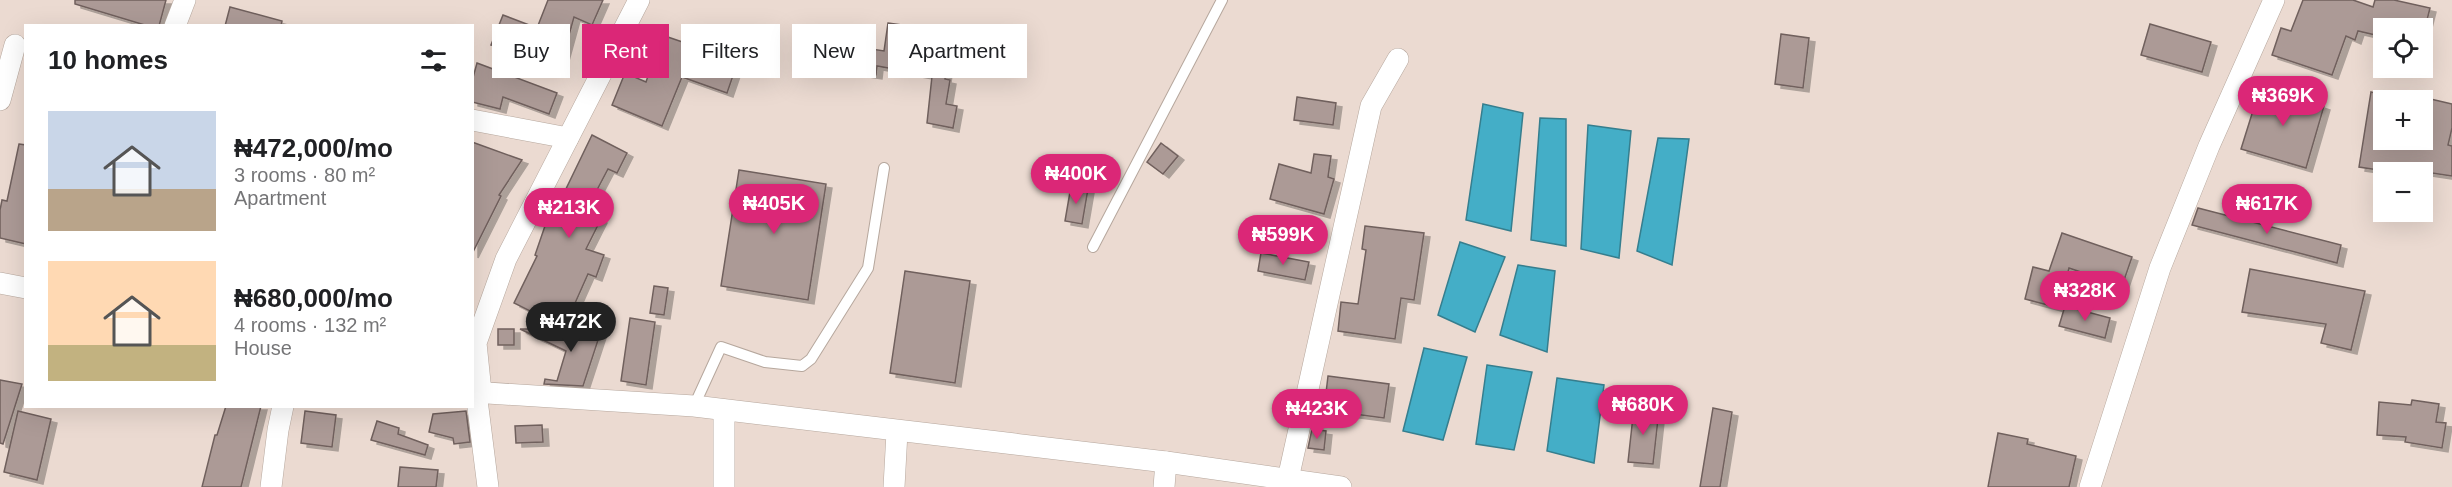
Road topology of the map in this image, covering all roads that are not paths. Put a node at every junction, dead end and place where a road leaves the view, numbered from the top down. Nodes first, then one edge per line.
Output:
1 (185, 0) edge
2 (639, 0) edge
3 (1222, 0) edge
4 (2274, 0) edge
5 (177, 24) edge
6 (15, 45) dead end
7 (1398, 59) dead end
8 (0, 100) edge
9 (474, 120) edge
10 (568, 138) junction
11 (884, 168) dead end
12 (1093, 247) dead end
13 (0, 284) edge
14 (24, 288) edge
15 (474, 345) edge
16 (477, 392) edge
17 (694, 406) junction
18 (283, 408) edge
19 (724, 410) junction
20 (897, 432) junction
21 (1166, 462) junction
22 (1288, 479) junction
23 (271, 487) edge
24 (488, 487) edge
25 (724, 487) edge
26 (894, 487) edge
27 (1164, 487) edge
28 (1341, 487) edge
29 (2090, 487) edge

1 - 5 street
2 - 10 street
3 - 12 lane
4 - 29 street
6 - 8 street
7 - 22 street
9 - 10 street
10 - 15 street
11 - 17 lane
13 - 14 street
15 - 16 street
16 - 17 street
16 - 24 street
17 - 19 street
18 - 23 street
19 - 20 street
19 - 25 street
20 - 21 street
20 - 26 street
21 - 22 street
21 - 27 street
22 - 28 street

